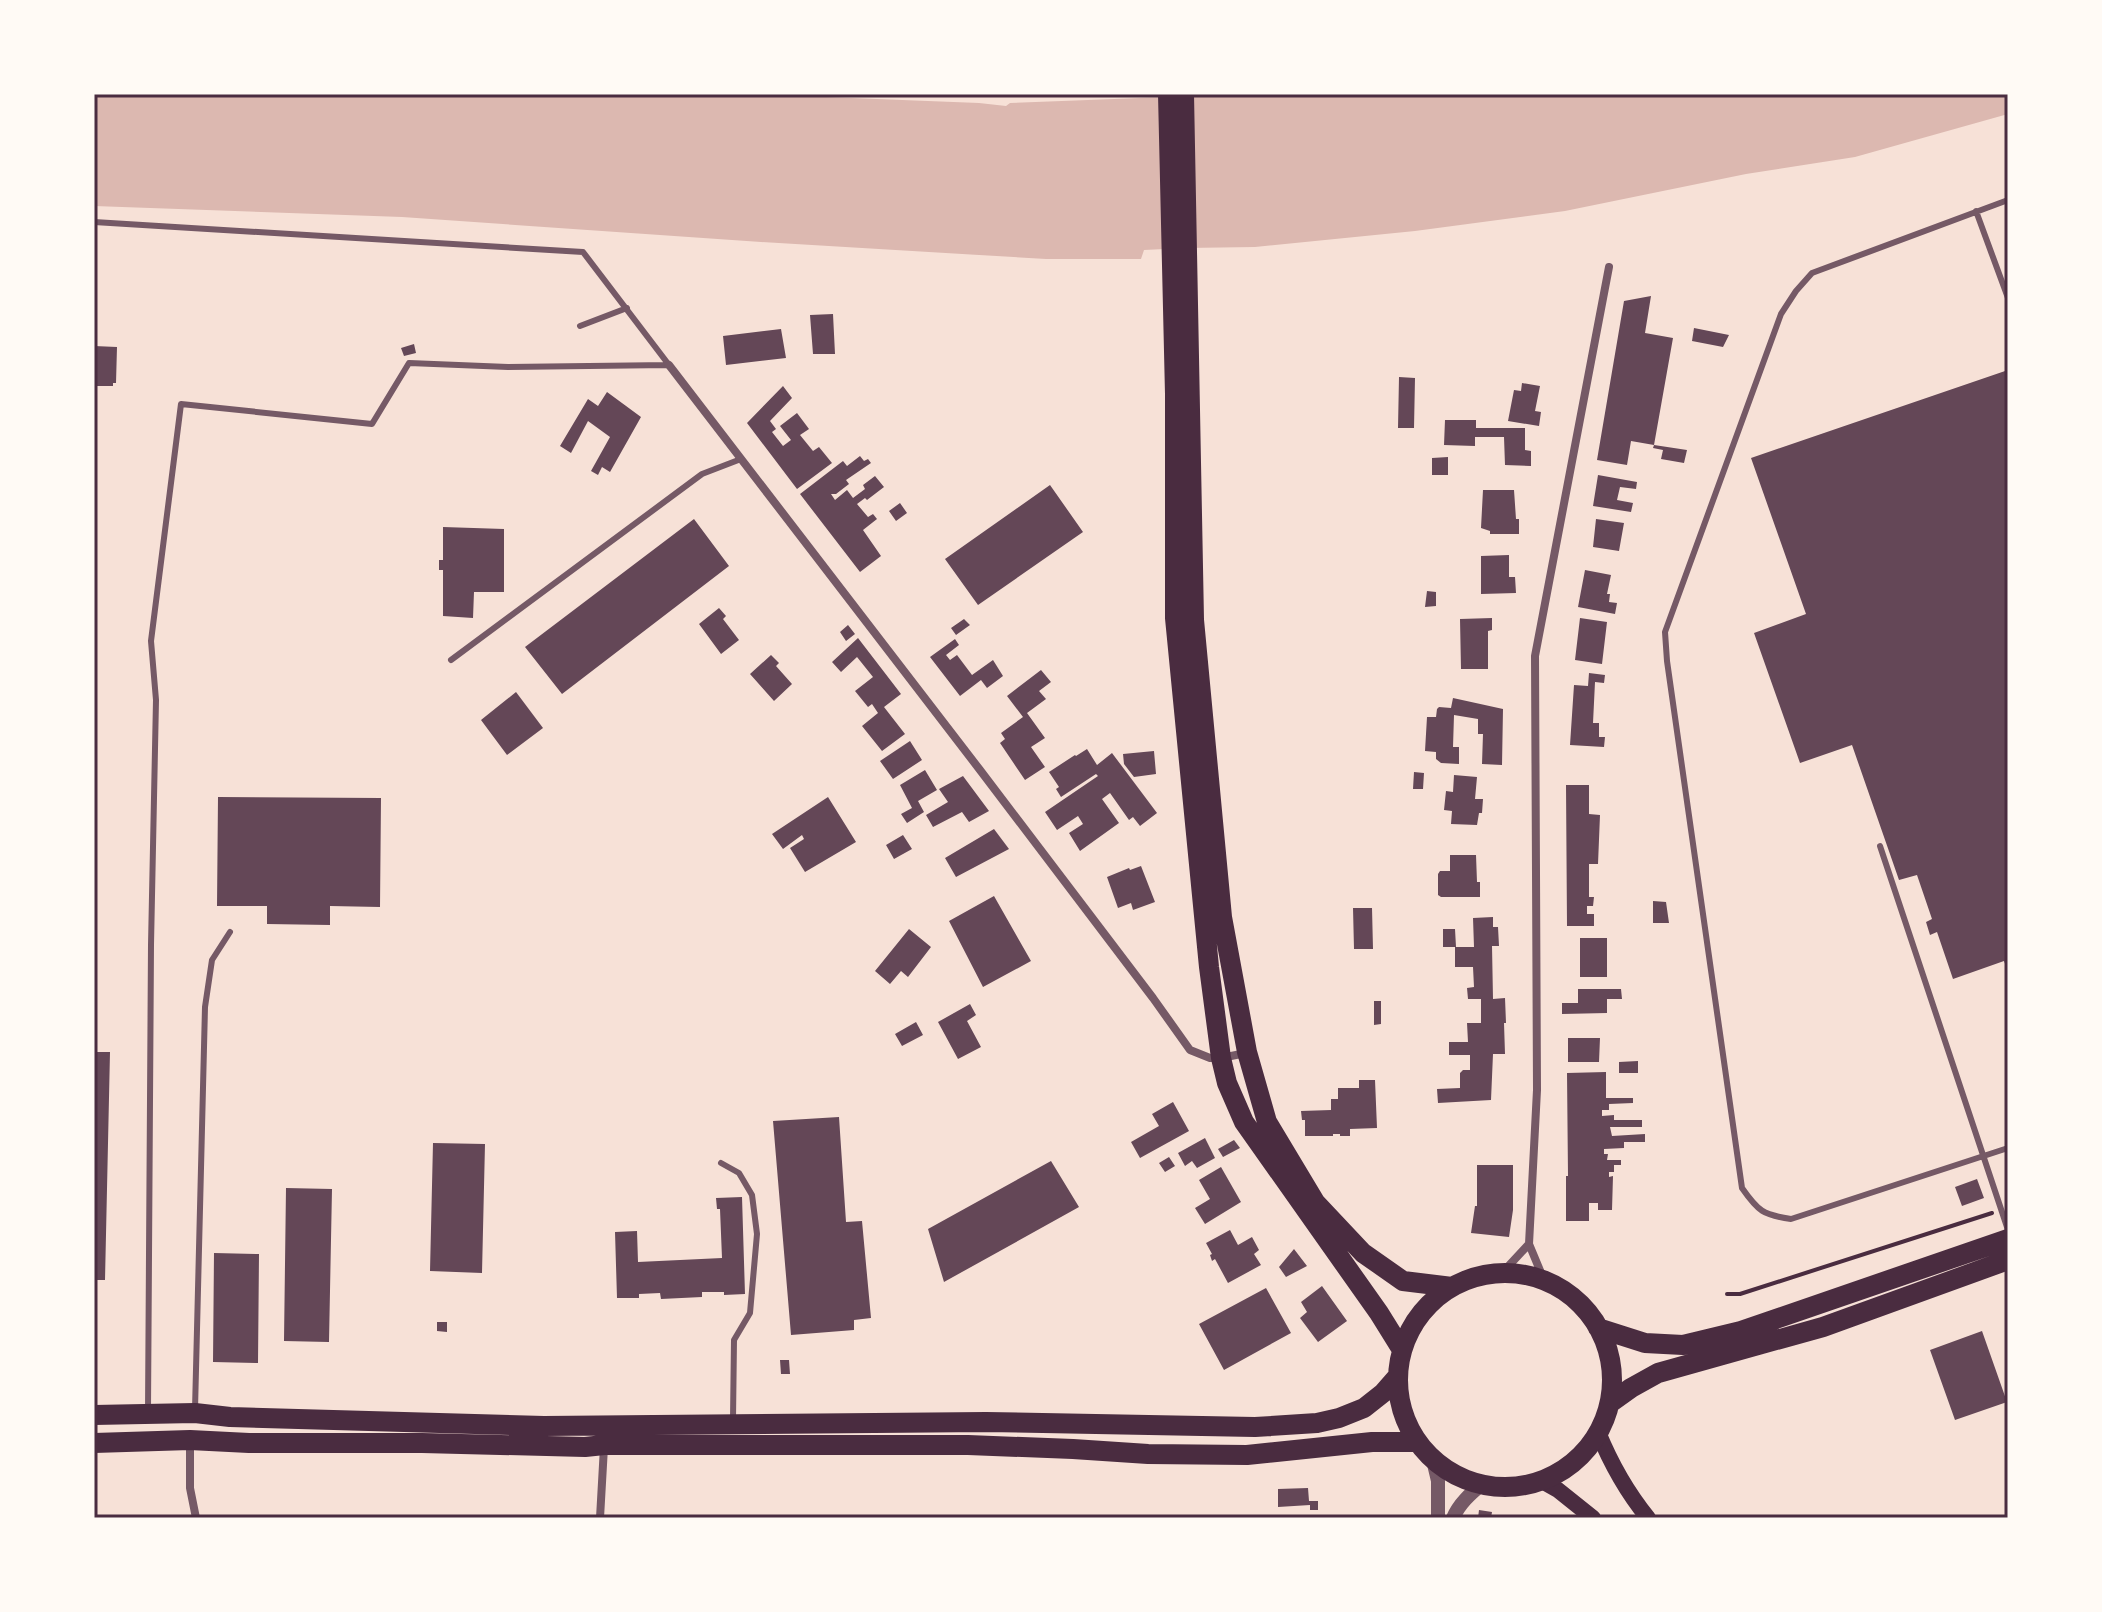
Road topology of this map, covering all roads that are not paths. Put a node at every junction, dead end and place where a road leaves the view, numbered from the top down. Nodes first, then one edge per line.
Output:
1 (1168, 94) edge
2 (1184, 94) edge
3 (2008, 200) edge
4 (1976, 211) junction
5 (94, 222) edge
6 (1178, 248) junction
7 (1609, 267) dead end
8 (2008, 298) edge
9 (627, 308) junction
10 (580, 326) dead end
11 (669, 365) junction
12 (741, 459) junction
13 (451, 660) dead end
14 (1880, 846) dead end
15 (230, 932) dead end
16 (1247, 1052) junction
17 (1221, 1058) junction
18 (2008, 1148) edge
19 (1983, 1157) junction
20 (721, 1163) dead end
21 (2008, 1230) edge
22 (2008, 1239) edge
23 (1529, 1242) junction
24 (2008, 1260) edge
25 (1502, 1273) junction
26 (1544, 1280) junction
27 (1452, 1287) junction
28 (1598, 1328) junction
29 (1402, 1350) junction
30 (1397, 1377) junction
31 (1610, 1403) junction
32 (195, 1413) junction
33 (148, 1414) junction
34 (94, 1415) edge
35 (733, 1423) junction
36 (1598, 1432) junction
37 (190, 1440) junction
38 (1417, 1442) junction
39 (94, 1443) edge
40 (604, 1445) junction
41 (1433, 1460) junction
42 (1542, 1481) junction
43 (1482, 1484) junction
44 (196, 1518) edge
45 (600, 1518) edge
46 (1438, 1518) edge
47 (1453, 1518) edge
48 (1593, 1518) edge
49 (1648, 1518) edge

1 - 6 main road
2 - 6 main road
3 - 4 lane
4 - 8 lane
4 - 19 lane
5 - 9 lane
6 - 16 main road
6 - 17 main road
7 - 23 street
9 - 10 lane
9 - 11 lane
11 - 12 street
11 - 33 lane
12 - 13 lane
12 - 17 street
14 - 19 lane
15 - 32 lane
16 - 17 street
16 - 27 main road
17 - 29 main road
18 - 19 lane
19 - 21 lane
20 - 35 lane
22 - 28 main road
23 - 25 street
23 - 26 street
24 - 31 main road
25 - 26 main road
25 - 27 main road
26 - 28 main road
27 - 29 main road
28 - 31 main road
29 - 30 main road
30 - 35 main road
30 - 38 main road
31 - 36 main road
32 - 33 main road
32 - 35 main road
33 - 34 main road
36 - 42 main road
36 - 49 main road
37 - 39 main road
37 - 40 main road
37 - 44 street
38 - 40 main road
38 - 41 main road
40 - 45 street
41 - 43 main road
41 - 46 street
42 - 43 main road
42 - 48 main road
43 - 47 street

